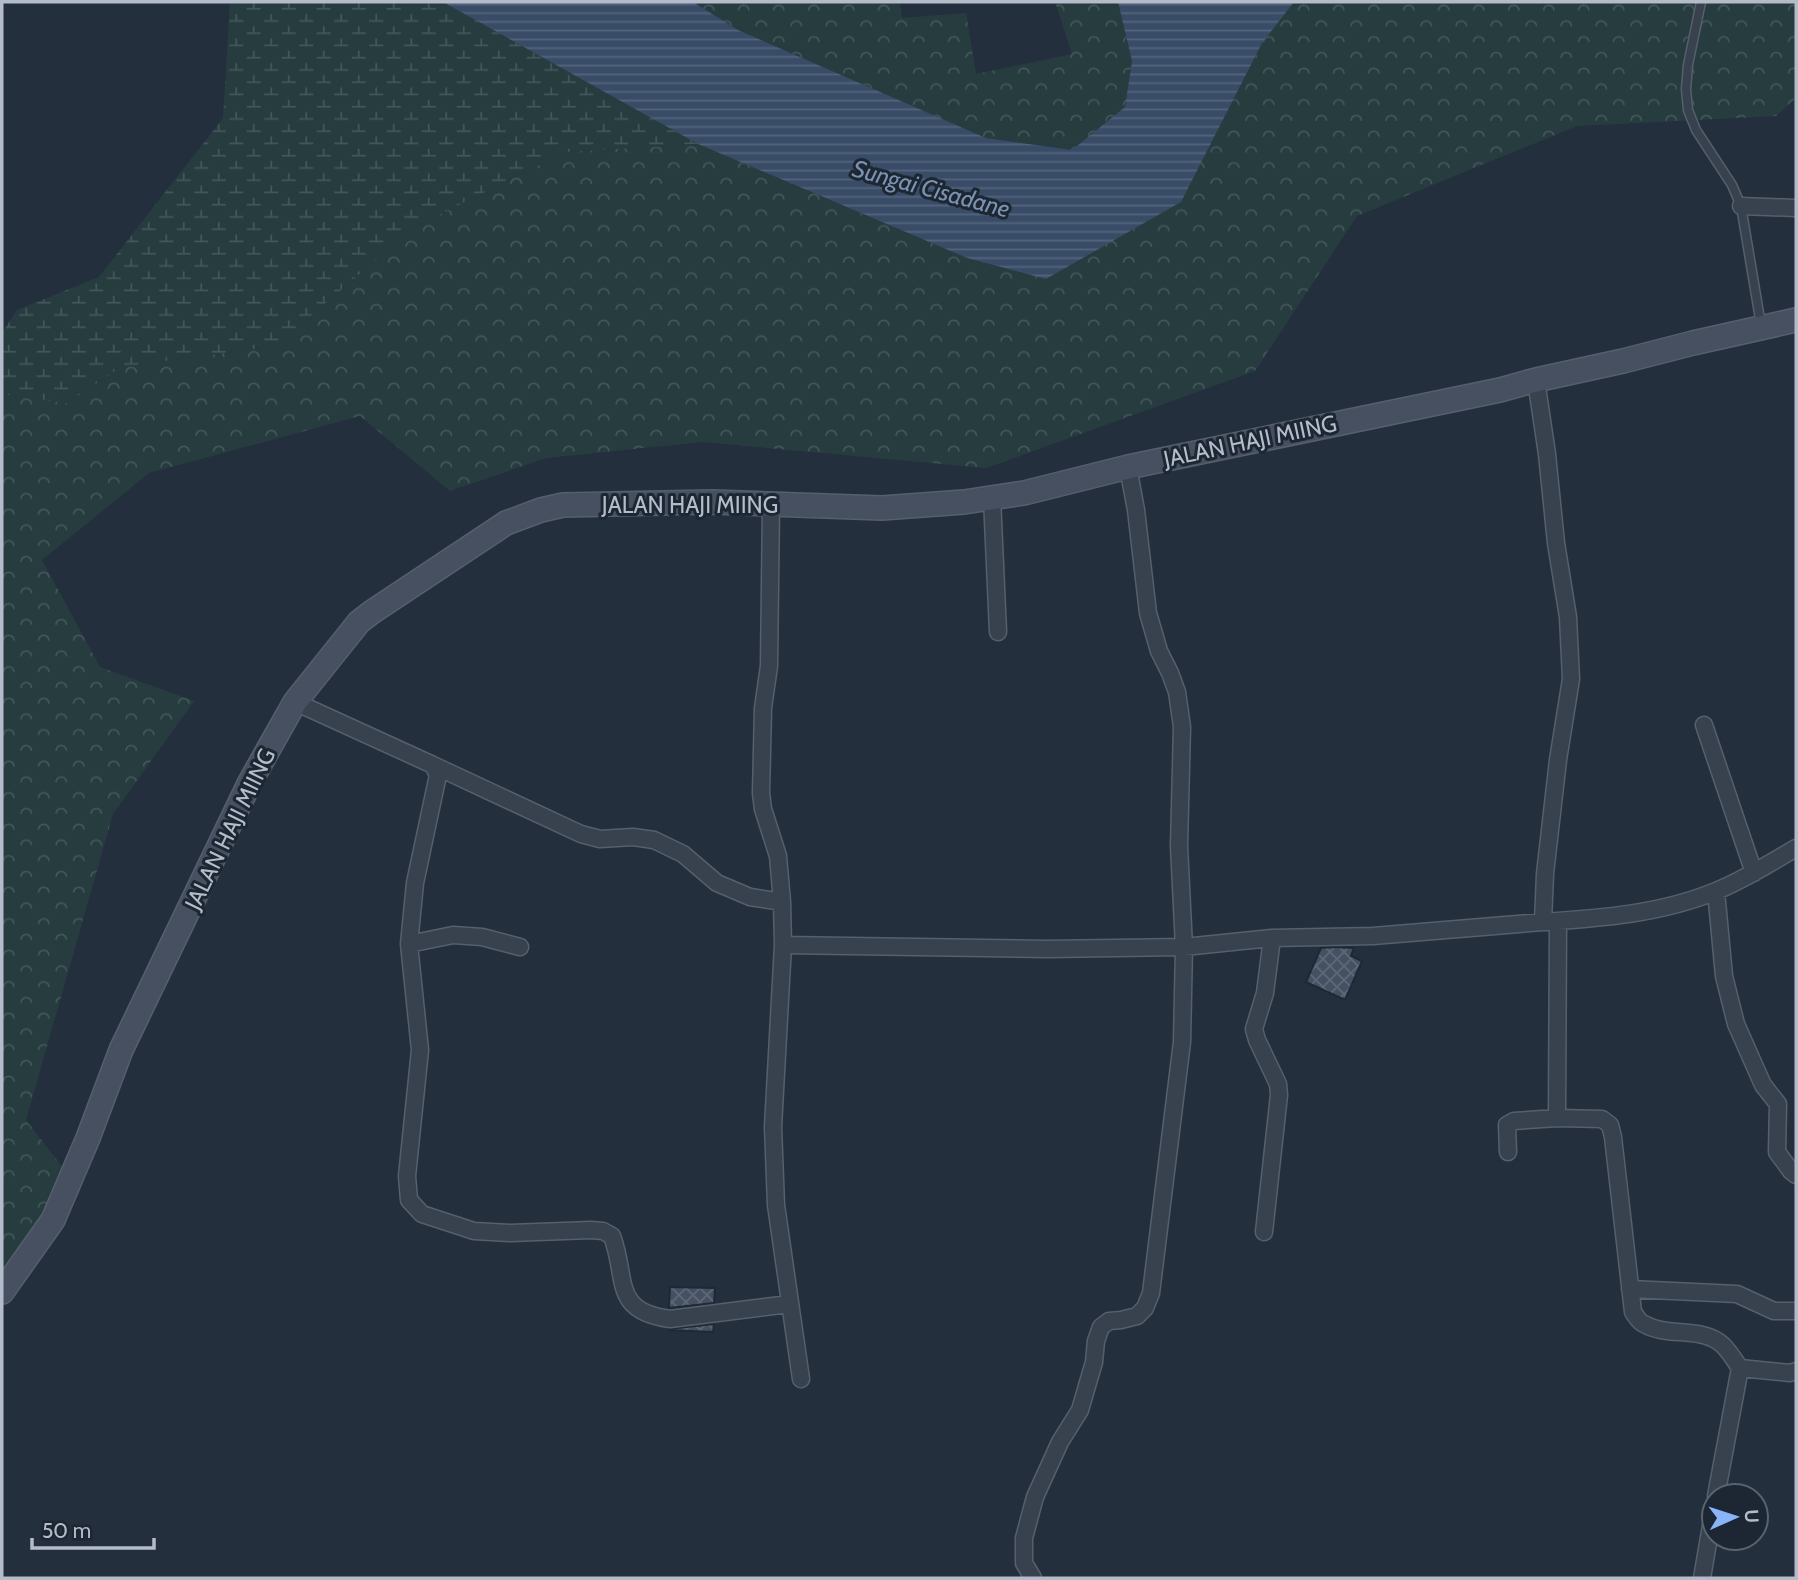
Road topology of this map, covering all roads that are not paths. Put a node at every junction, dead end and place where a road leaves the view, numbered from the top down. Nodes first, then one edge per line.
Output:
1 (1701, 2) edge
2 (1741, 206) junction
3 (1796, 208) edge
4 (1796, 320) edge
5 (1762, 328) junction
6 (1536, 380) junction
7 (1128, 467) junction
8 (992, 498) junction
9 (771, 505) junction
10 (998, 632) dead end
11 (295, 702) junction
12 (1704, 725) dead end
13 (433, 765) junction
14 (1796, 848) edge
15 (1754, 873) junction
16 (1716, 891) junction
17 (782, 902) junction
18 (1550, 922) junction
19 (1272, 939) junction
20 (409, 944) junction
21 (783, 945) junction
22 (520, 947) dead end
23 (1184, 947) junction
24 (1557, 1118) junction
25 (1508, 1152) dead end
26 (1796, 1175) edge
27 (1264, 1232) dead end
28 (1630, 1290) junction
29 (2, 1292) edge
30 (789, 1304) junction
31 (1796, 1311) edge
32 (1740, 1368) junction
33 (1796, 1371) edge
34 (801, 1380) dead end
35 (1719, 1482) edge
36 (1706, 1552) edge
37 (1033, 1578) edge
38 (1702, 1578) edge

1 - 2 lane
2 - 3 street
2 - 5 lane
4 - 5 main road, JALAN HAJI MIING
5 - 6 main road, JALAN HAJI MIING
6 - 7 main road, JALAN HAJI MIING
6 - 18 street
7 - 8 main road, JALAN HAJI MIING
7 - 23 street
8 - 9 main road, JALAN HAJI MIING
8 - 10 street
9 - 11 main road, JALAN HAJI MIING
9 - 17 street
11 - 13 street
11 - 29 main road, JALAN HAJI MIING
12 - 15 street
13 - 17 street
13 - 20 street
14 - 15 street
15 - 16 street
16 - 18 street
16 - 26 street
17 - 21 street
18 - 19 street
18 - 24 street
19 - 23 street
19 - 27 street
20 - 22 street
20 - 30 street
21 - 23 street
21 - 30 street
23 - 37 street
24 - 25 street
24 - 28 street
28 - 31 street
28 - 32 street
30 - 34 street
32 - 33 street
32 - 35 street
36 - 38 street

